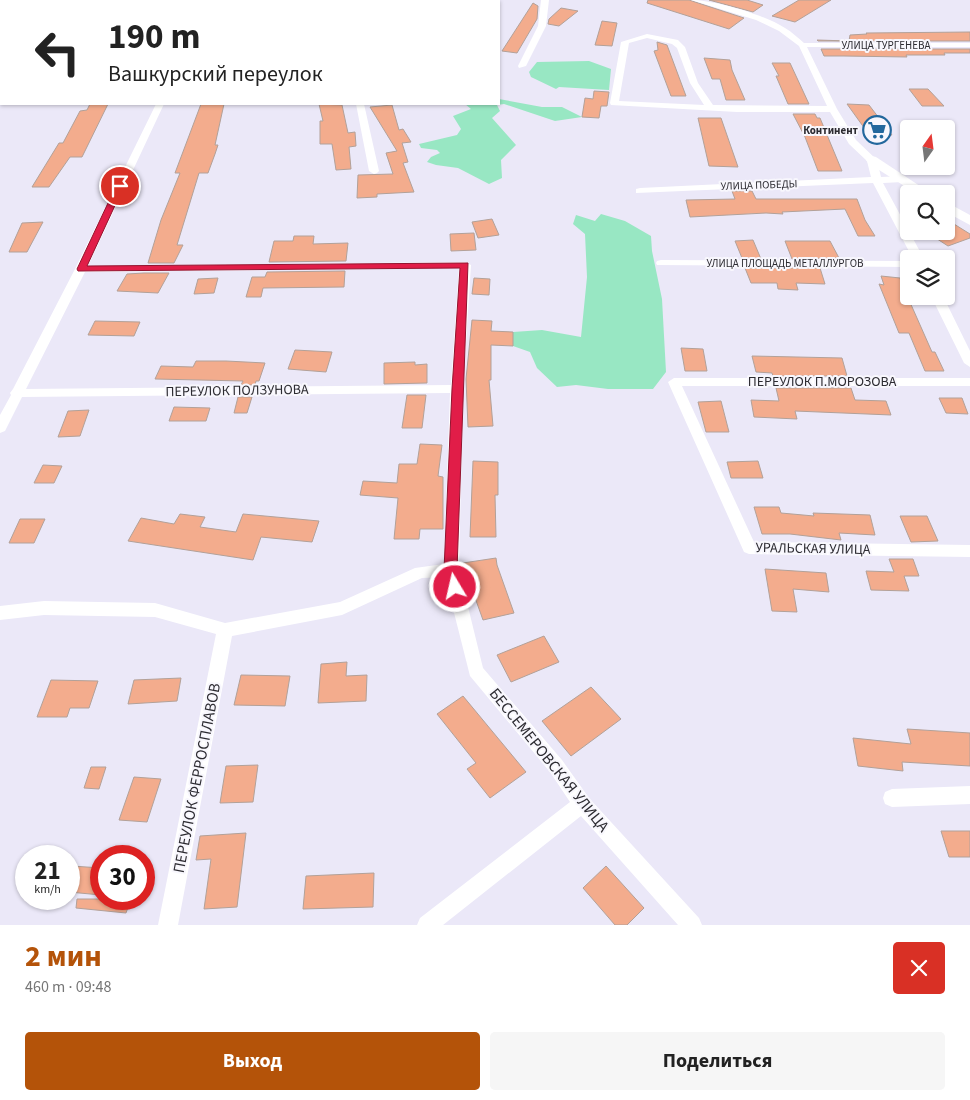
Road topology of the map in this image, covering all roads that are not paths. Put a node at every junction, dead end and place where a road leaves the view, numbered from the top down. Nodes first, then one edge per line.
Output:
1 (545, 0) edge
2 (694, 0) edge
3 (802, 45) junction
4 (970, 45) edge
5 (522, 66) dead end
6 (160, 105) edge
7 (360, 105) edge
8 (711, 108) junction
9 (833, 109) junction
10 (872, 160) junction
11 (374, 171) dead end
12 (903, 179) junction
13 (877, 181) junction
14 (912, 185) edge
15 (640, 191) dead end
16 (955, 212) edge
17 (970, 221) edge
18 (914, 250) edge
19 (661, 262) dead end
20 (900, 264) edge
21 (81, 269) junction
22 (941, 305) edge
23 (970, 363) edge
24 (674, 382) joint
25 (970, 382) edge
26 (457, 389) junction
27 (16, 394) junction
28 (0, 428) edge
29 (970, 551) edge
30 (451, 570) junction
31 (0, 612) edge
32 (226, 630) junction
33 (970, 795) edge
34 (892, 798) dead end
35 (582, 804) junction
36 (168, 925) edge
37 (426, 925) edge
38 (692, 925) edge

1 - 5 street
2 - 3 street
3 - 4 street, УЛИЦА ТУРГЕНЕВА
3 - 9 street
6 - 21 street
7 - 11 street
8 - 8 street
8 - 9 street
9 - 10 street
10 - 12 street
10 - 13 street
12 - 13 street, УЛИЦА ПОБЕДЫ
12 - 14 street
13 - 15 street, УЛИЦА ПОБЕДЫ
13 - 18 street
16 - 17 street
19 - 20 street, УЛИЦА ПЛОЩАДЬ МЕТАЛЛУРГОВ
21 - 26 street, БЕССЕМЕРОВСКАЯ УЛИЦА
21 - 27 street
22 - 23 street
24 - 25 street, ПЕРЕУЛОК П.МОРОЗОВА
24 - 29 street, УРАЛЬСКАЯ УЛИЦА
26 - 27 street, ПЕРЕУЛОК ПОЛЗУНОВА
26 - 30 street, БЕССЕМЕРОВСКАЯ УЛИЦА
27 - 28 street
30 - 32 street
30 - 35 street, БЕССЕМЕРОВСКАЯ УЛИЦА
31 - 32 street
32 - 36 street, ПЕРЕУЛОК ФЕРРОСПЛАВОВ
33 - 34 street
35 - 37 street
35 - 38 street, БЕССЕМЕРОВСКАЯ УЛИЦА

